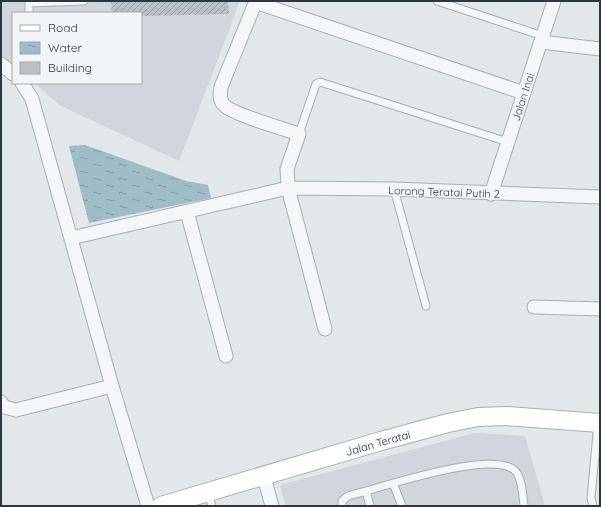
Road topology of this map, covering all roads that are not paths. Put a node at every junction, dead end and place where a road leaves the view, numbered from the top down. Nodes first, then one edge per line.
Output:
1 (84, 1) edge
2 (437, 1) edge
3 (554, 1) edge
4 (29, 2) edge
5 (256, 2) edge
6 (542, 39) junction
7 (600, 49) edge
8 (1, 64) edge
9 (12, 73) edge
10 (24, 84) edge
11 (524, 93) junction
12 (299, 134) junction
13 (508, 142) junction
14 (288, 188) junction
15 (394, 189) junction
16 (491, 194) junction
17 (600, 197) edge
18 (187, 212) junction
19 (71, 238) junction
20 (426, 306) dead end
21 (534, 307) dead end
22 (600, 309) edge
23 (325, 329) dead end
24 (226, 356) dead end
25 (112, 386) junction
26 (1, 402) edge
27 (599, 423) edge
28 (264, 477) junction
29 (393, 483) junction
30 (366, 491) junction
31 (210, 499) edge
32 (148, 506) edge
33 (161, 506) edge
34 (272, 506) edge
35 (342, 506) edge
36 (370, 506) edge
37 (402, 506) edge
38 (524, 506) edge
39 (593, 506) edge

1 - 4 lane
2 - 6 lane
3 - 6 street, Jalan Inai
5 - 11 street
5 - 12 street
6 - 7 street
6 - 11 street, Jalan Inai
8 - 9 street
10 - 19 street
11 - 13 street, Jalan Inai
12 - 13 lane
12 - 14 street
13 - 16 street, Jalan Inai
14 - 15 street, Lorong Teratai Putih 2
14 - 18 street, Lorong Teratai Putih 2
14 - 23 street
15 - 16 street, Lorong Teratai Putih 2
15 - 20 lane
16 - 17 street, Lorong Teratai Putih 2
18 - 19 street, Lorong Teratai Putih 2
18 - 24 street
19 - 25 street
21 - 22 street
25 - 26 street
25 - 32 street
27 - 28 street, Jalan Teratai
27 - 39 lane
28 - 31 street, Jalan Teratai
28 - 34 street
29 - 30 lane
29 - 37 lane
29 - 38 lane
30 - 35 lane
30 - 36 lane
31 - 33 street, Jalan Teratai

